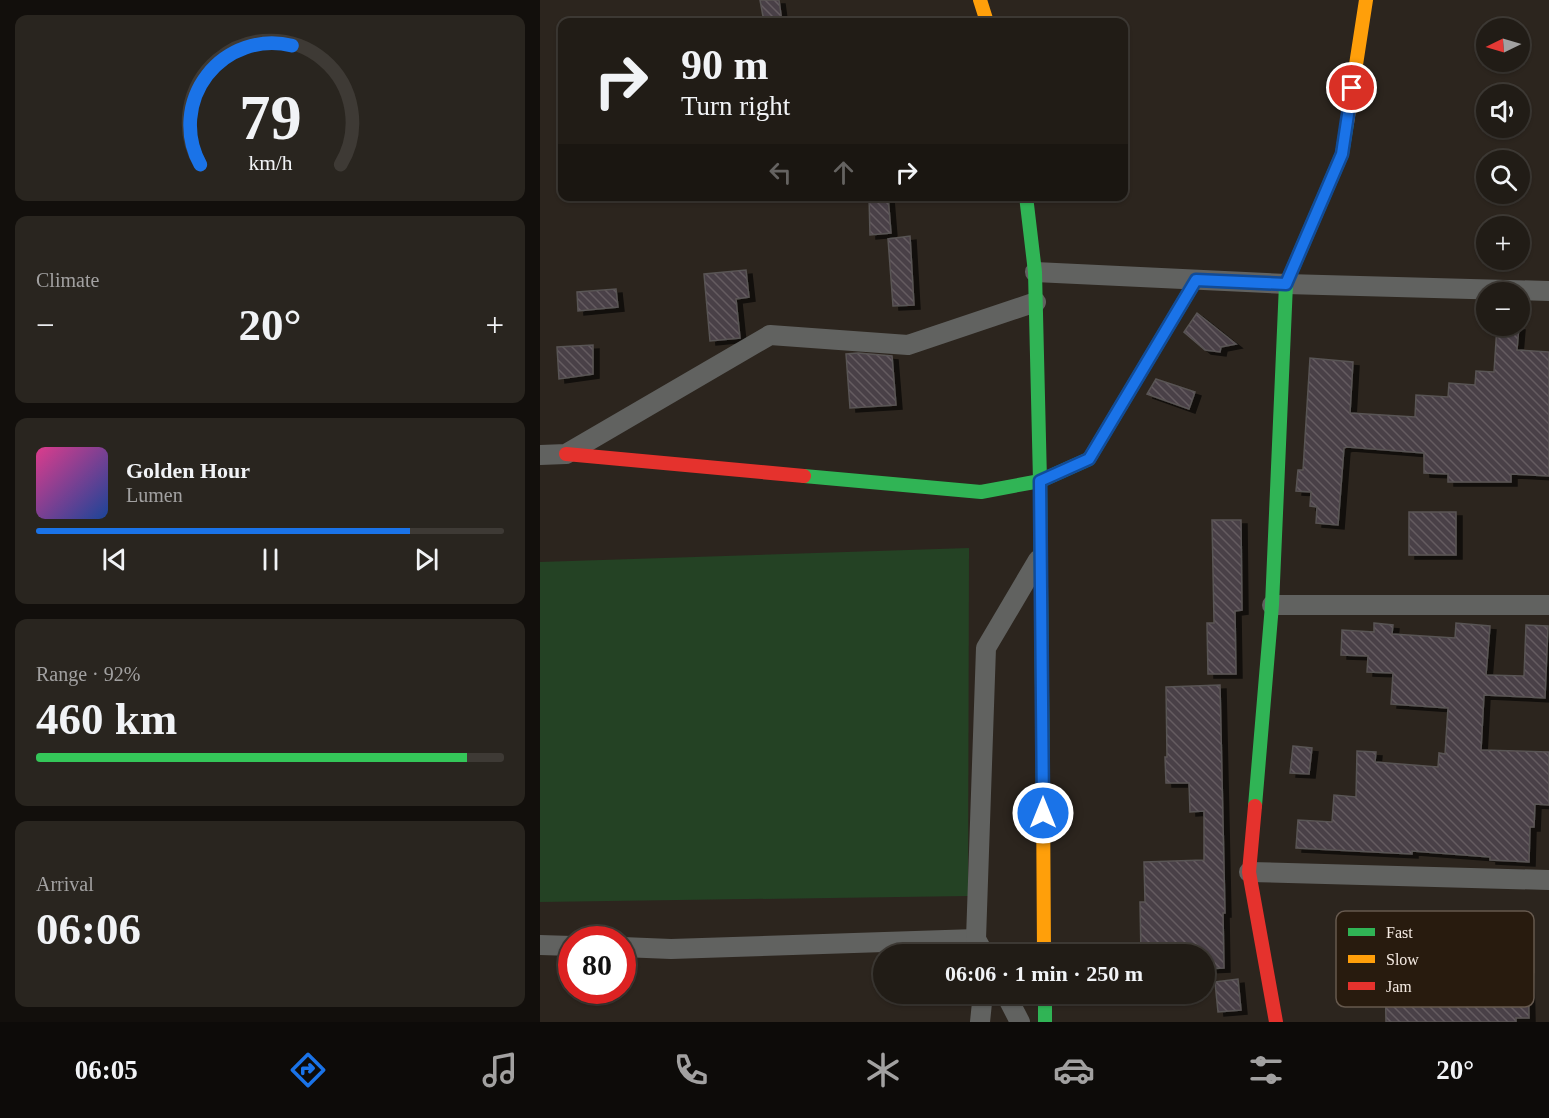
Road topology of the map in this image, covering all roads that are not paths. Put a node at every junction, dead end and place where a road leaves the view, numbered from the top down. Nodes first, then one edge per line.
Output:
1 (980, 0) edge
2 (1366, 0) edge
3 (986, 18) edge
4 (1027, 201) edge
5 (1035, 272) junction
6 (1196, 280) junction
7 (1286, 284) junction
8 (1549, 291) edge
9 (1036, 302) junction
10 (566, 454) junction
11 (540, 455) edge
12 (1040, 481) junction
13 (1041, 556) junction
14 (1272, 605) junction
15 (1549, 605) edge
16 (1249, 872) junction
17 (1549, 880) edge
18 (979, 944) edge
19 (1044, 944) edge
20 (540, 945) edge
21 (558, 946) edge
22 (636, 948) edge
23 (873, 949) edge
24 (982, 1004) edge
25 (1011, 1004) edge
26 (1045, 1004) edge
27 (980, 1022) edge
28 (1020, 1022) edge
29 (1045, 1022) edge
30 (1276, 1022) edge

1 - 3 main road
2 - 7 main road
4 - 5 main road
5 - 6 street
5 - 9 main road
6 - 7 street
6 - 12 main road
7 - 8 street
7 - 14 main road
9 - 10 street
9 - 12 main road
10 - 11 street
10 - 12 main road
12 - 13 main road
13 - 18 street
13 - 19 main road
14 - 15 street
14 - 16 main road
16 - 17 street
16 - 30 main road
20 - 21 street
22 - 23 street
24 - 27 street
25 - 28 street
26 - 29 main road

